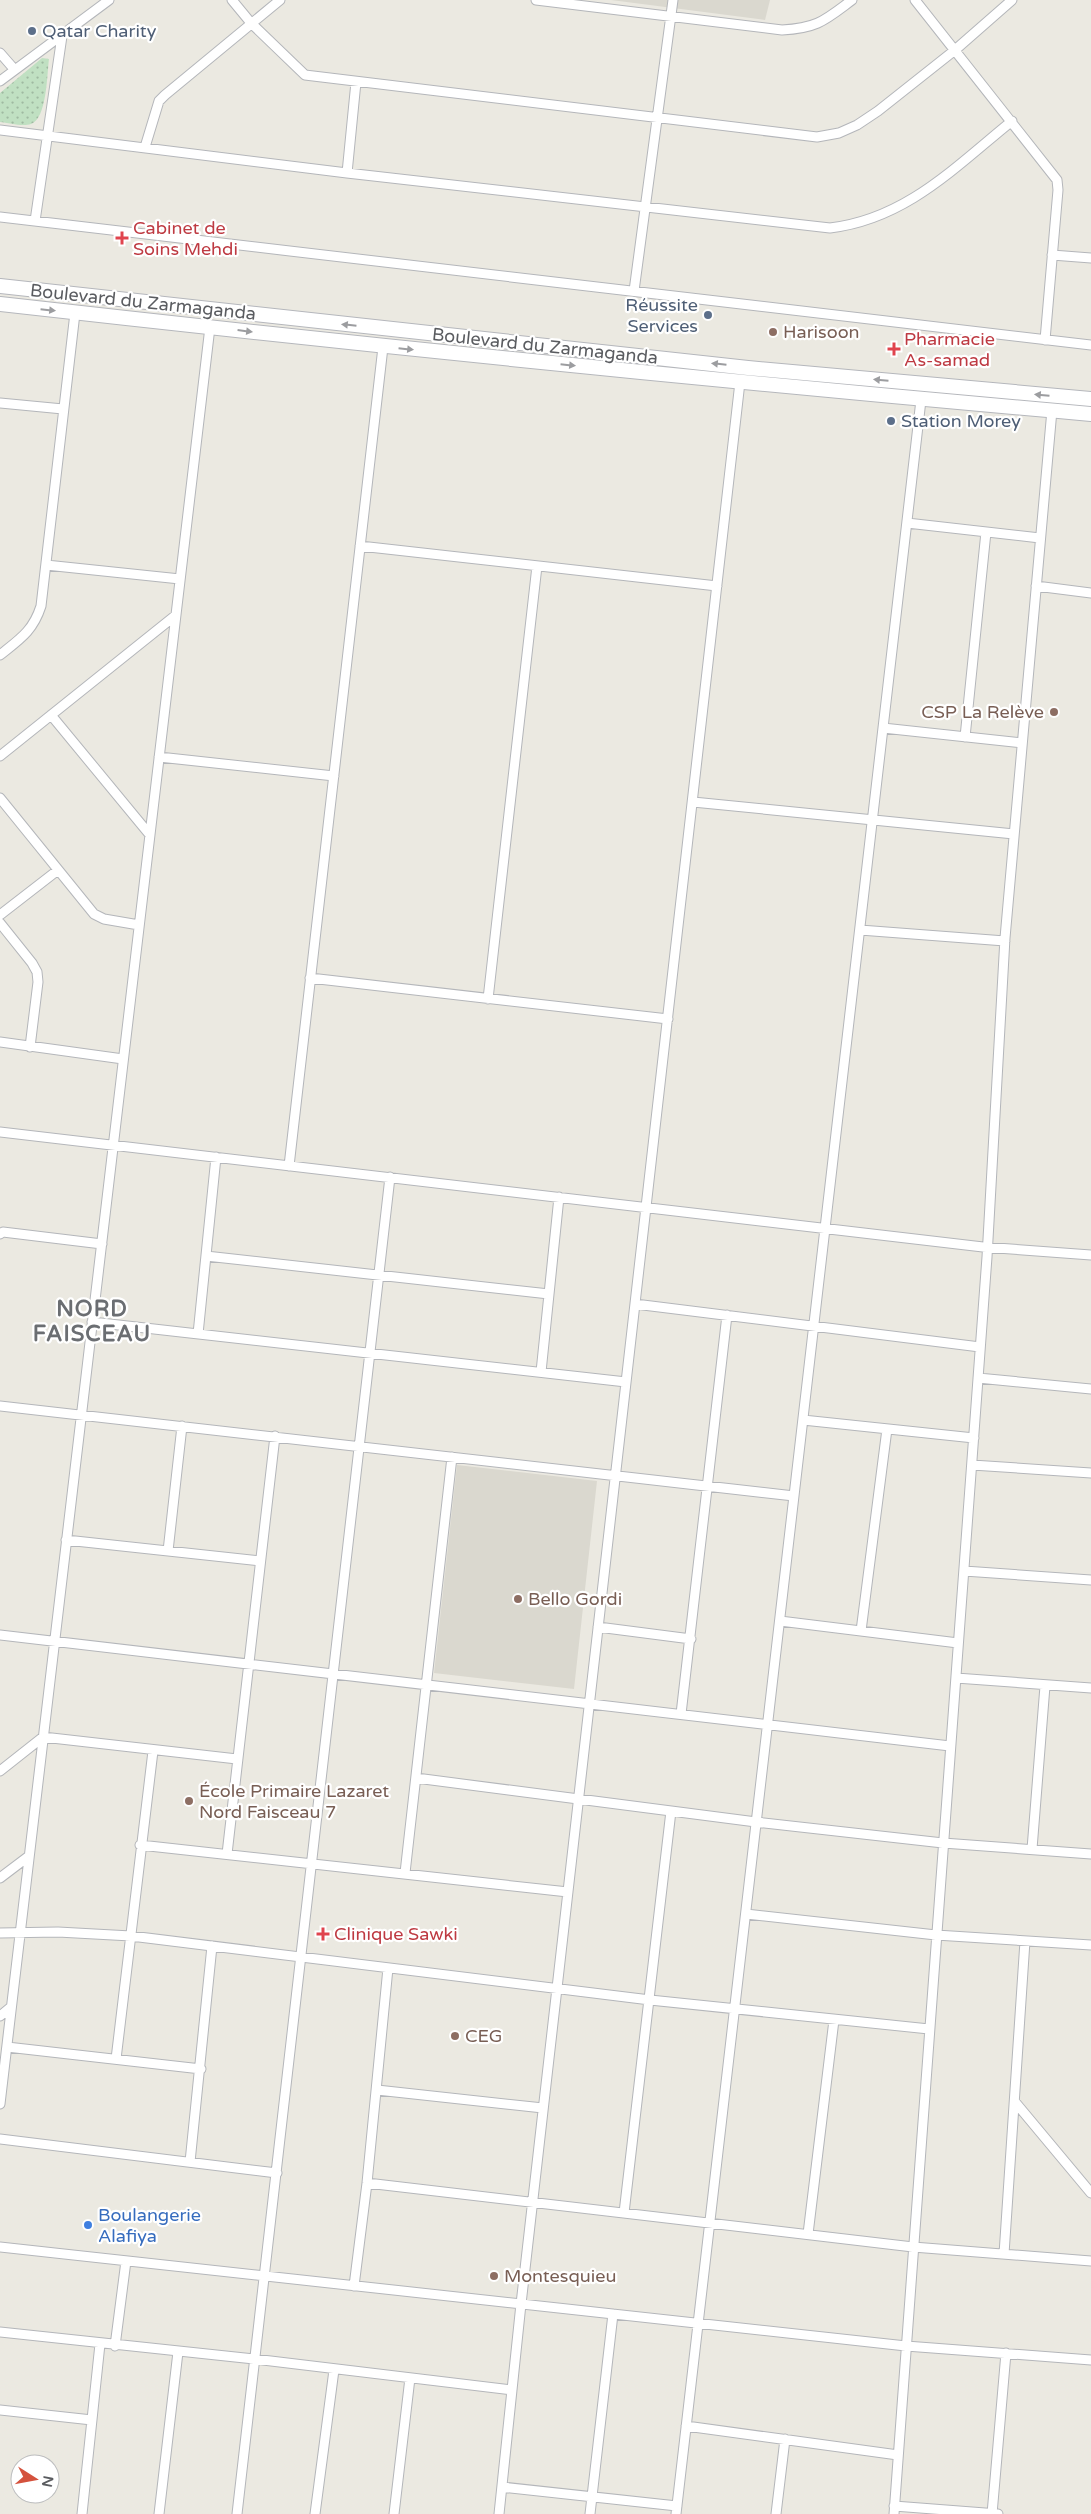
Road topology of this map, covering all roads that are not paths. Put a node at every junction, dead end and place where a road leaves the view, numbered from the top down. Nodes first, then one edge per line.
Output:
1 (109, 0) edge
2 (232, 0) edge
3 (280, 0) edge
4 (536, 0) edge
5 (673, 0) edge
6 (852, 0) edge
7 (915, 0) edge
8 (1012, 0) edge
9 (670, 17) junction
10 (250, 24) junction
11 (62, 36) junction
12 (955, 50) junction
13 (0, 53) edge
14 (14, 70) junction
15 (0, 81) edge
16 (356, 82) junction
17 (655, 118) junction
18 (1012, 121) junction
19 (0, 130) edge
20 (47, 136) junction
21 (145, 147) junction
22 (346, 173) junction
23 (645, 206) junction
24 (0, 217) edge
25 (35, 221) junction
26 (1052, 256) junction
27 (1091, 258) edge
28 (0, 286) edge
29 (634, 291) junction
30 (0, 304) edge
31 (75, 312) junction
32 (210, 327) junction
33 (1045, 340) junction
34 (1091, 345) edge
35 (382, 347) junction
36 (740, 382) junction
37 (1091, 399) edge
38 (921, 400) junction
39 (0, 403) edge
40 (63, 409) junction
41 (1052, 410) junction
42 (1091, 414) edge
43 (907, 523) junction
44 (986, 532) junction
45 (1040, 538) junction
46 (360, 546) junction
47 (46, 565) junction
48 (538, 566) junction
49 (180, 579) junction
50 (717, 586) junction
51 (1036, 586) junction
52 (1091, 593) edge
53 (176, 615) junction
54 (0, 655) edge
55 (52, 715) junction
56 (883, 728) junction
57 (965, 737) junction
58 (1022, 743) junction
59 (0, 756) edge
60 (159, 757) junction
61 (334, 776) junction
62 (0, 798) edge
63 (692, 802) junction
64 (872, 820) junction
65 (1014, 834) junction
66 (150, 835) junction
67 (58, 870) junction
68 (0, 916) edge
69 (0, 923) edge
70 (139, 925) junction
71 (860, 930) junction
72 (1005, 940) junction
73 (310, 978) junction
74 (488, 998) junction
75 (668, 1019) junction
76 (0, 1042) edge
77 (30, 1047) junction
78 (123, 1059) junction
79 (0, 1132) edge
80 (113, 1145) junction
81 (216, 1157) junction
82 (289, 1166) junction
83 (390, 1177) junction
84 (559, 1197) junction
85 (646, 1208) junction
86 (825, 1228) junction
87 (0, 1234) edge
88 (102, 1244) junction
89 (988, 1248) junction
90 (1091, 1255) edge
91 (206, 1256) junction
92 (380, 1276) junction
93 (549, 1294) junction
94 (635, 1304) junction
95 (726, 1316) junction
96 (92, 1322) junction
97 (814, 1327) junction
98 (198, 1334) junction
99 (980, 1347) junction
100 (371, 1353) junction
101 (541, 1372) junction
102 (978, 1378) junction
103 (626, 1382) junction
104 (1091, 1389) edge
105 (0, 1406) edge
106 (81, 1415) junction
107 (803, 1420) junction
108 (182, 1426) junction
109 (887, 1429) junction
110 (274, 1436) junction
111 (974, 1438) junction
112 (360, 1446) junction
113 (452, 1457) junction
114 (972, 1465) junction
115 (1091, 1473) edge
116 (615, 1476) junction
117 (707, 1486) junction
118 (794, 1496) junction
119 (66, 1540) junction
120 (168, 1551) junction
121 (260, 1561) junction
122 (964, 1571) junction
123 (1091, 1580) edge
124 (780, 1621) junction
125 (598, 1627) junction
126 (861, 1631) junction
127 (0, 1635) edge
128 (691, 1639) junction
129 (55, 1640) junction
130 (958, 1643) junction
131 (248, 1664) junction
132 (334, 1674) junction
133 (956, 1678) junction
134 (426, 1685) junction
135 (1044, 1686) junction
136 (1091, 1688) edge
137 (590, 1703) junction
138 (681, 1714) junction
139 (768, 1725) junction
140 (43, 1737) junction
141 (950, 1746) junction
142 (153, 1751) junction
143 (237, 1759) junction
144 (0, 1771) edge
145 (416, 1778) junction
146 (578, 1799) junction
147 (671, 1812) junction
148 (756, 1822) junction
149 (943, 1843) junction
150 (140, 1845) junction
151 (1032, 1850) junction
152 (227, 1854) junction
153 (1091, 1854) edge
154 (29, 1856) junction
155 (312, 1863) junction
156 (405, 1873) junction
157 (0, 1878) edge
158 (568, 1892) junction
159 (746, 1914) junction
160 (0, 1933) edge
161 (20, 1934) junction
162 (936, 1935) junction
163 (131, 1936) junction
164 (1025, 1941) junction
165 (1091, 1945) edge
166 (212, 1946) junction
167 (301, 1956) junction
168 (388, 1968) junction
169 (557, 1988) junction
170 (650, 2000) junction
171 (11, 2007) junction
172 (735, 2009) junction
173 (0, 2016) edge
174 (834, 2020) junction
175 (929, 2029) junction
176 (7, 2047) junction
177 (116, 2059) junction
178 (201, 2069) junction
179 (377, 2090) junction
180 (1015, 2102) junction
181 (0, 2104) edge
182 (543, 2108) junction
183 (0, 2139) edge
184 (190, 2162) junction
185 (276, 2172) junction
186 (367, 2183) junction
187 (1090, 2189) edge
188 (532, 2203) junction
189 (624, 2213) junction
190 (710, 2223) junction
191 (808, 2234) junction
192 (913, 2246) junction
193 (0, 2248) edge
194 (1004, 2254) junction
195 (126, 2261) junction
196 (1091, 2261) edge
197 (265, 2276) junction
198 (354, 2286) junction
199 (521, 2304) junction
200 (613, 2314) junction
201 (698, 2324) junction
202 (0, 2332) edge
203 (100, 2344) junction
204 (115, 2346) junction
205 (906, 2346) junction
206 (178, 2352) junction
207 (1006, 2354) junction
208 (254, 2358) junction
209 (1091, 2360) edge
210 (334, 2370) junction
211 (410, 2378) junction
212 (512, 2390) junction
213 (0, 2410) edge
214 (92, 2420) junction
215 (686, 2426) junction
216 (785, 2439) junction
217 (898, 2455) junction
218 (502, 2487) junction
219 (592, 2496) junction
220 (677, 2510) edge
221 (894, 2510) edge
222 (82, 2514) edge
223 (159, 2514) edge
224 (237, 2514) edge
225 (315, 2514) edge
226 (394, 2514) edge
227 (499, 2514) edge
228 (590, 2514) edge
229 (776, 2514) edge
230 (992, 2514) edge
231 (998, 2514) edge

1 - 11 street
2 - 10 street
3 - 10 street
4 - 9 street
5 - 9 street
6 - 9 street
7 - 12 street
8 - 12 street
9 - 17 street
10 - 16 street
10 - 21 street
11 - 14 street
11 - 20 street
12 - 17 street
12 - 18 street
13 - 14 street
14 - 15 street
16 - 17 street
16 - 22 street
17 - 23 street
18 - 23 street
18 - 26 street
19 - 20 street
20 - 21 street
20 - 25 street
21 - 22 street
22 - 23 street
23 - 29 street
24 - 25 street
25 - 29 street
26 - 27 street
26 - 33 street
37 -> 28 main road, Boulevard du Zarmaganda
29 - 33 street
30 -> 31 main road, Boulevard du Zarmaganda
31 - 32 main road, Boulevard du Zarmaganda
31 - 40 street
32 -> 35 main road, Boulevard du Zarmaganda
32 - 49 street
33 - 34 street
35 -> 36 main road, Boulevard du Zarmaganda
35 - 46 street
36 - 38 main road, Boulevard du Zarmaganda
36 - 50 street
38 - 41 main road, Boulevard du Zarmaganda
38 - 43 street
39 - 40 street
40 - 47 street
41 - 42 main road, Boulevard du Zarmaganda
41 - 45 street
43 - 44 street
43 - 56 street
44 - 45 street
44 - 57 street
45 - 51 street
46 - 48 street
46 - 61 street
47 - 49 street
47 - 54 street
48 - 50 street
48 - 74 street
49 - 53 street
50 - 63 street
51 - 52 street
51 - 58 street
53 - 55 street
53 - 60 street
55 - 59 street
55 - 66 street
56 - 57 street
56 - 64 street
57 - 58 street
58 - 65 street
60 - 61 street
60 - 66 street
61 - 73 street
62 - 67 street
63 - 64 street
63 - 75 street
64 - 65 street
64 - 71 street
65 - 72 street
66 - 70 street
67 - 68 street
67 - 70 street
69 - 77 street
70 - 78 street
71 - 72 street
71 - 86 street
72 - 89 street
73 - 74 street
73 - 82 street
74 - 75 street
75 - 85 street
76 - 77 street
77 - 78 street
78 - 80 street
79 - 80 street
80 - 81 street
80 - 88 street
81 - 82 street
81 - 91 street
82 - 83 street
83 - 84 street
83 - 92 street
84 - 85 street
84 - 93 street
85 - 86 street
85 - 94 street
86 - 89 street
86 - 97 street
87 - 88 street
88 - 96 street
89 - 90 street
89 - 99 street
91 - 92 street
91 - 98 street
92 - 93 street
92 - 100 street
93 - 101 street
94 - 95 street
94 - 103 street
95 - 97 street
95 - 117 street
96 - 98 street
96 - 106 street
97 - 99 street
97 - 107 street
98 - 100 street
99 - 102 street
100 - 101 street
100 - 112 street
101 - 103 street
102 - 104 street
102 - 111 street
103 - 116 street
105 - 106 street
106 - 108 street
106 - 119 street
107 - 109 street
107 - 118 street
108 - 110 street
108 - 120 street
109 - 111 street
109 - 126 street
110 - 112 street
110 - 121 street
111 - 114 street
112 - 113 street
112 - 132 street
113 - 116 street
113 - 134 street
114 - 115 street
114 - 122 street
116 - 117 street
116 - 125 street
117 - 118 street
117 - 128 street
118 - 124 street
119 - 120 street
119 - 129 street
120 - 121 street
121 - 131 street
122 - 123 street
122 - 130 street
124 - 126 street
124 - 139 street
125 - 128 street
125 - 137 street
126 - 130 street
127 - 129 street
128 - 138 street
129 - 131 street
129 - 140 street
130 - 133 street
131 - 132 street
131 - 143 street
132 - 134 street
132 - 155 street
133 - 135 street
133 - 141 street
134 - 137 street
134 - 145 street
135 - 136 street
135 - 151 street
137 - 138 street
137 - 146 street
138 - 139 street
139 - 141 street
139 - 148 street
140 - 142 street
140 - 144 street
140 - 154 street
141 - 149 street
142 - 143 street
142 - 150 street
143 - 152 street
145 - 146 street
145 - 156 street
146 - 147 street
146 - 158 street
147 - 148 street
147 - 170 street
148 - 149 street
148 - 159 street
149 - 151 street
149 - 162 street
150 - 152 street
150 - 163 street
151 - 153 street
152 - 155 street
154 - 157 street
154 - 161 street
155 - 156 street
155 - 167 street
156 - 158 street
158 - 169 street
159 - 162 street
159 - 172 street
160 - 161 street
161 - 163 street
161 - 171 street
162 - 164 street
162 - 175 street
163 - 166 street
163 - 177 street
164 - 165 street
164 - 180 street
166 - 167 street
166 - 178 street
167 - 168 street
167 - 185 street
168 - 169 street
168 - 179 street
169 - 170 street
169 - 182 street
170 - 172 street
170 - 189 street
171 - 173 street
171 - 176 street
172 - 174 street
172 - 190 street
174 - 175 street
174 - 191 street
175 - 192 street
176 - 177 street
176 - 181 street
177 - 178 street
178 - 184 street
179 - 182 street
179 - 186 street
180 - 187 street
180 - 194 street
182 - 188 street
183 - 184 street
184 - 185 street
185 - 197 street
186 - 188 street
186 - 198 street
188 - 189 street
188 - 199 street
189 - 190 street
190 - 191 street
190 - 201 street
191 - 192 street
192 - 194 street
192 - 205 street
193 - 195 street
194 - 196 street
195 - 197 street
195 - 204 street
197 - 198 street
197 - 208 street
198 - 199 street
199 - 200 street
199 - 212 street
200 - 201 street
200 - 219 street
201 - 205 street
201 - 215 street
202 - 203 street
203 - 204 street
203 - 214 street
204 - 206 street
205 - 207 street
205 - 217 street
206 - 208 street
206 - 223 street
207 - 209 street
207 - 230 street
208 - 210 street
208 - 224 street
210 - 211 street
210 - 225 street
211 - 212 street
211 - 226 street
212 - 218 street
213 - 214 street
214 - 222 street
215 - 216 street
215 - 220 street
216 - 217 street
216 - 229 street
217 - 221 street
218 - 219 street
218 - 227 street
219 - 220 street
219 - 228 street
221 - 230 street
230 - 231 street

